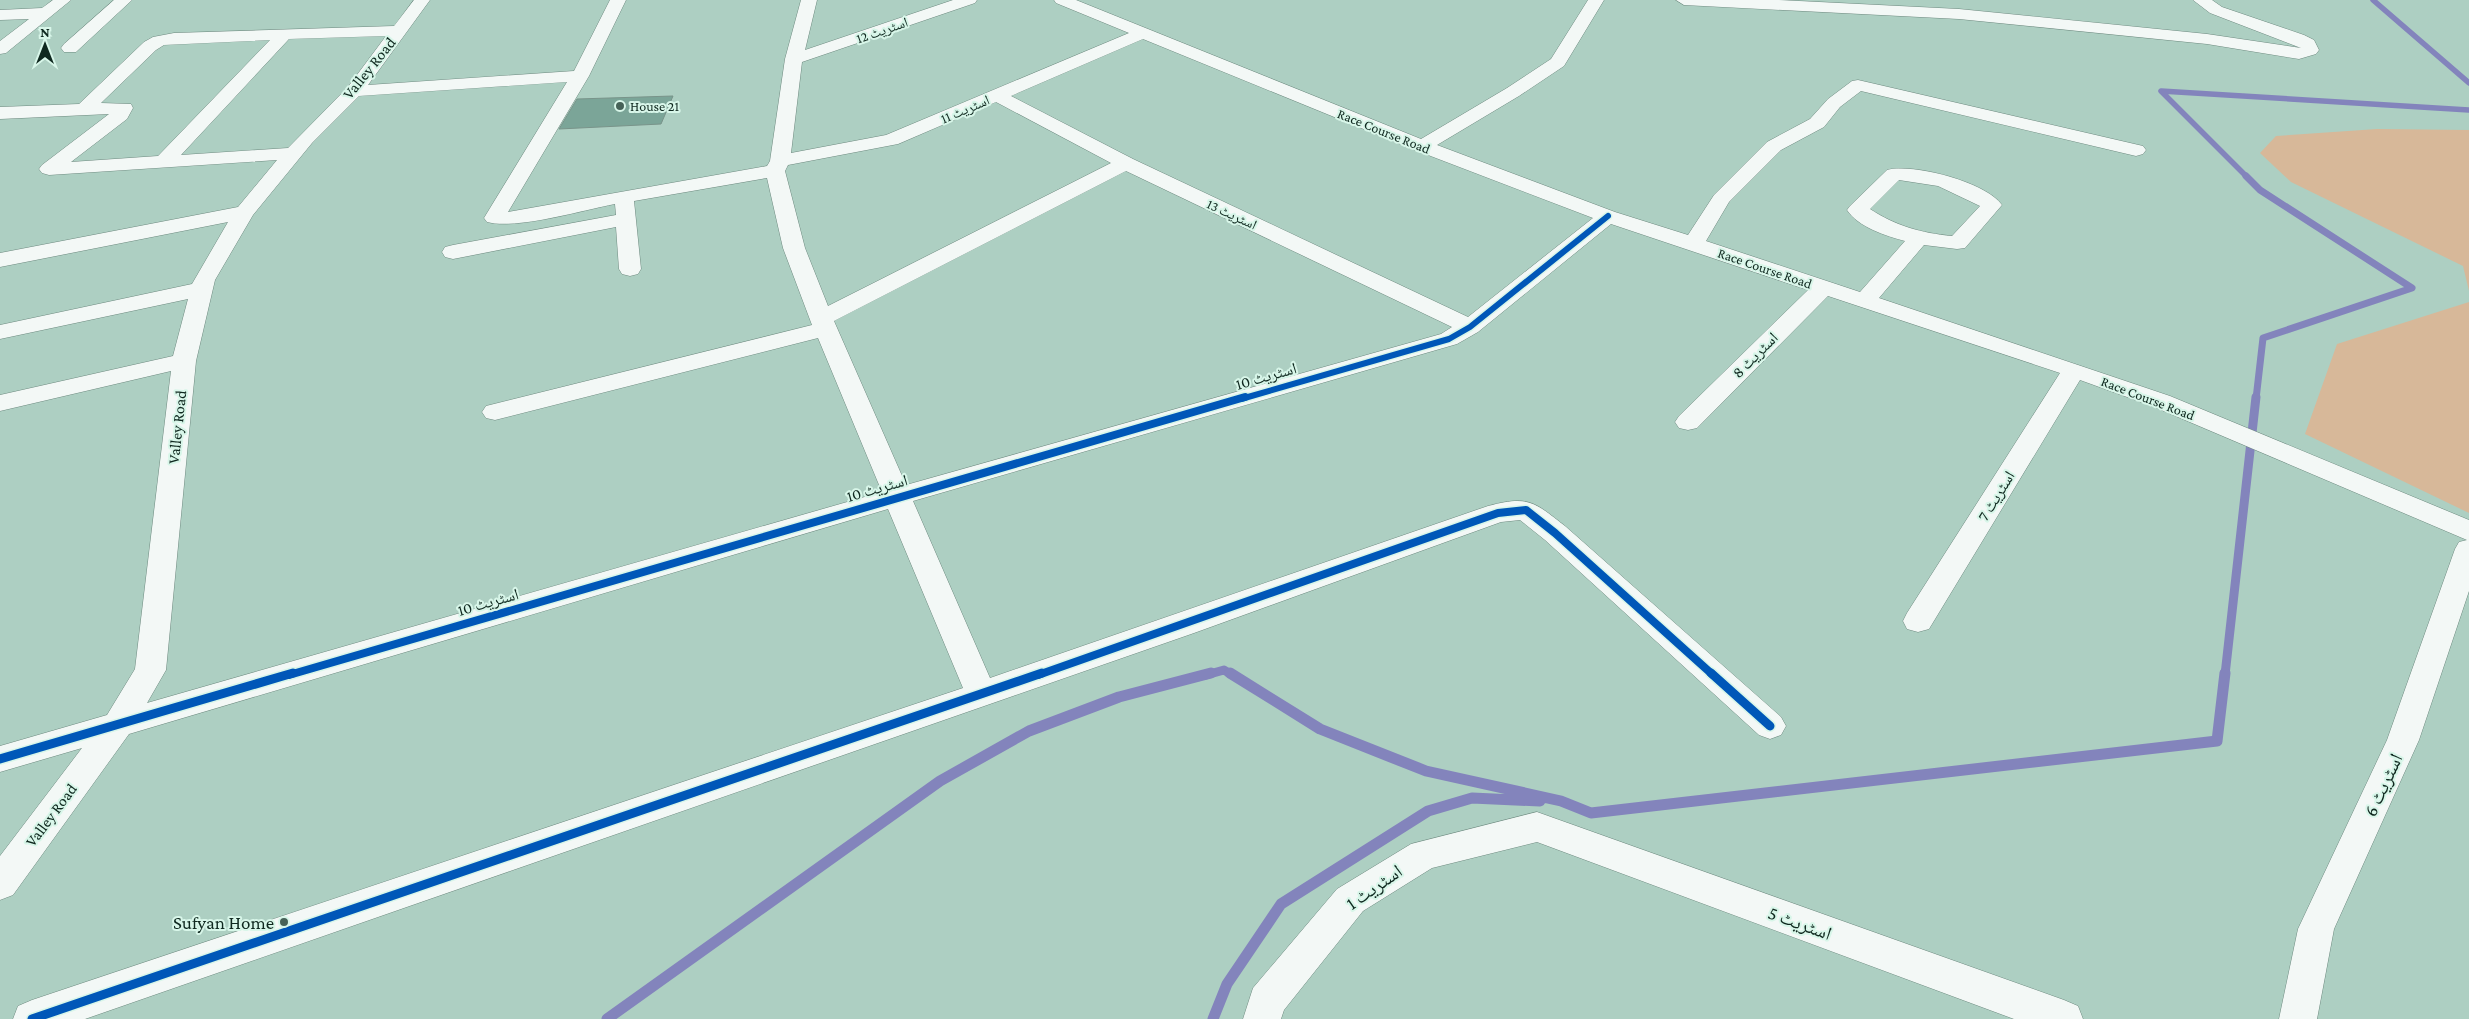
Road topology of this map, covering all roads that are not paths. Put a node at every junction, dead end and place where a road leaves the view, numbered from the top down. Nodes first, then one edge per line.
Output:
1 (63, 0) edge
2 (124, 0) edge
3 (422, 0) edge
4 (618, 0) edge
5 (809, 0) edge
6 (969, 0) edge
7 (1062, 0) edge
8 (1596, 0) edge
9 (1684, 0) edge
10 (2200, 0) edge
11 (46, 13) junction
12 (0, 15) edge
13 (399, 31) junction
14 (1143, 33) junction
15 (284, 34) junction
16 (70, 48) dead end
17 (0, 49) edge
18 (794, 60) junction
19 (580, 76) junction
20 (354, 91) junction
21 (996, 95) junction
22 (86, 108) junction
23 (0, 113) edge
24 (1422, 146) junction
25 (2136, 150) dead end
26 (295, 153) junction
27 (164, 161) junction
28 (1126, 163) junction
29 (777, 166) junction
30 (625, 196) junction
31 (245, 212) junction
32 (1608, 216) junction
33 (626, 219) junction
34 (1918, 240) junction
35 (1693, 244) junction
36 (453, 252) dead end
37 (0, 260) edge
38 (630, 268) dead end
39 (1823, 288) junction
40 (202, 289) junction
41 (1864, 302) junction
42 (823, 323) junction
43 (1470, 327) junction
44 (0, 332) edge
45 (184, 361) junction
46 (2074, 370) junction
47 (0, 403) edge
48 (495, 412) dead end
49 (1688, 422) dead end
50 (896, 497) junction
51 (2469, 532) edge
52 (2469, 550) edge
53 (1918, 621) dead end
54 (981, 694) junction
55 (119, 723) junction
56 (1770, 726) dead end
57 (0, 759) edge
58 (1537, 827) joint
59 (0, 884) edge
60 (32, 1019) edge
61 (1262, 1019) edge
62 (2064, 1019) edge
63 (2298, 1019) edge

1 - 11 street
2 - 16 street
3 - 13 street, Valley Road
4 - 19 street
5 - 18 street
6 - 18 street, اسٹریٹ 12
7 - 14 street, Race Course Road
8 - 24 street
9 - 10 street
11 - 12 street
11 - 17 street
13 - 15 street
13 - 20 street, Valley Road
14 - 21 street, اسٹریٹ 11
14 - 24 street, Race Course Road
15 - 22 street
15 - 27 street
18 - 29 street
19 - 20 street
19 - 30 street, اسٹریٹ 11
20 - 26 street, Valley Road
21 - 28 street, اسٹریٹ 13
21 - 29 street, اسٹریٹ 11
22 - 23 street
22 - 27 street
24 - 32 street, Race Course Road
25 - 35 street
26 - 27 street
26 - 31 street, Valley Road
28 - 42 street
28 - 43 street, اسٹریٹ 13
29 - 30 street, اسٹریٹ 11
29 - 42 street
30 - 33 street
31 - 37 street
31 - 40 street, Valley Road
32 - 35 street, Race Course Road
32 - 43 street, اسٹریٹ 10
33 - 36 street
33 - 38 street
34 - 34 street
34 - 41 street
35 - 39 street, Race Course Road
39 - 41 street, Race Course Road
39 - 49 street, اسٹریٹ 8
40 - 44 street
40 - 45 street, Valley Road
41 - 46 street, Race Course Road
42 - 48 street
42 - 50 street
43 - 50 street, اسٹریٹ 10
45 - 47 street
45 - 55 street, Valley Road
46 - 51 street, Race Course Road
46 - 53 street, اسٹریٹ 7
50 - 54 street
50 - 55 street, اسٹریٹ 10
52 - 63 street, اسٹریٹ 6
54 - 56 street
54 - 60 street
55 - 57 street, اسٹریٹ 10
55 - 59 street, Valley Road
58 - 61 street, اسٹریٹ 1
58 - 62 street, اسٹریٹ 5

